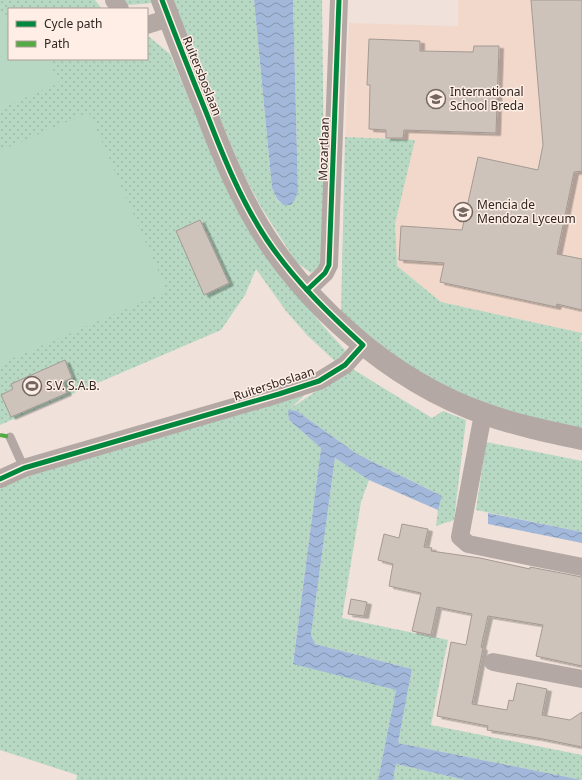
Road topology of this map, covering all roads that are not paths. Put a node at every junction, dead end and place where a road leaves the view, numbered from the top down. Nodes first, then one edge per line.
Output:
1 (338, 0) edge
2 (165, 9) edge
3 (148, 24) edge
4 (307, 290) junction
5 (362, 345) junction
6 (484, 414) junction
7 (10, 437) dead end
8 (582, 439) edge
9 (24, 468) junction
10 (0, 479) edge
11 (582, 567) edge
12 (493, 662) dead end
13 (582, 679) edge

1 - 4 street, Mozartlaan
2 - 3 street
2 - 4 street, Ruitersboslaan
4 - 5 street, Ruitersboslaan
5 - 6 street, Ruitersboslaan
5 - 9 street, Ruitersboslaan
6 - 8 street, Ruitersboslaan
6 - 11 street
7 - 9 lane
9 - 10 street, Ruitersboslaan
12 - 13 street

